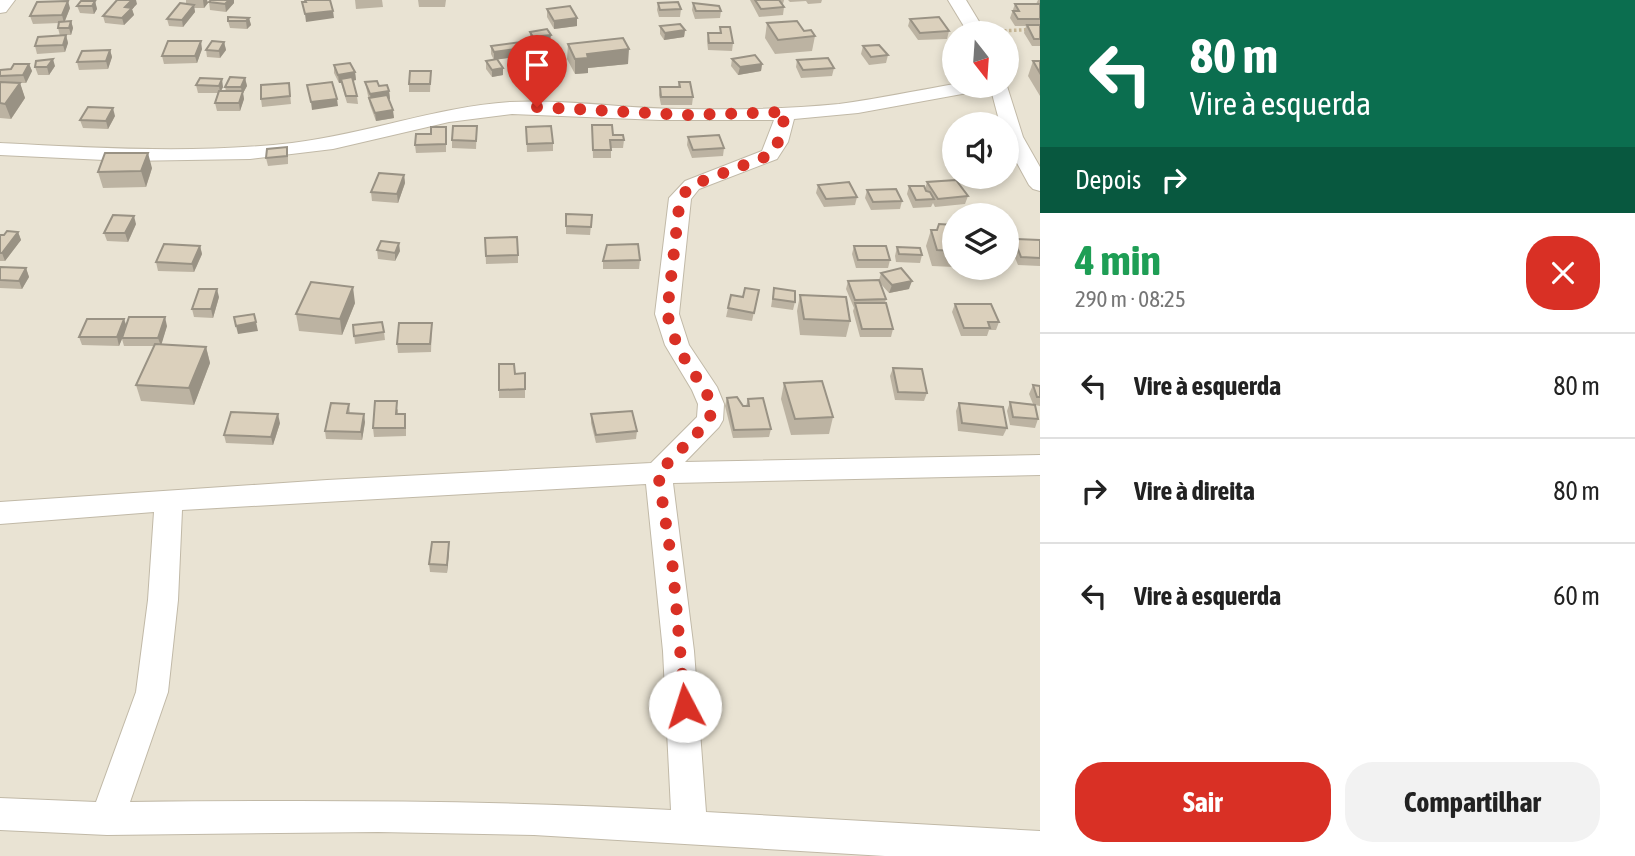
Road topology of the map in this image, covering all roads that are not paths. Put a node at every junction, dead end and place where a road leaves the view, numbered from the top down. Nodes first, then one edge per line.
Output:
1 (6, 0) edge
2 (957, 0) edge
3 (0, 8) edge
4 (970, 21) edge
5 (942, 92) edge
6 (1002, 98) edge
7 (786, 112) junction
8 (0, 149) edge
9 (1040, 185) edge
10 (1040, 465) edge
11 (658, 473) junction
12 (169, 500) junction
13 (0, 513) edge
14 (0, 814) edge
15 (107, 819) junction
16 (689, 829) junction
17 (1040, 848) edge

1 - 3 street
2 - 4 street
5 - 7 street
6 - 9 street
7 - 8 street
7 - 11 street
10 - 11 street
11 - 12 street
11 - 16 street
12 - 13 street
12 - 15 street
14 - 15 street
15 - 16 street
16 - 17 street

